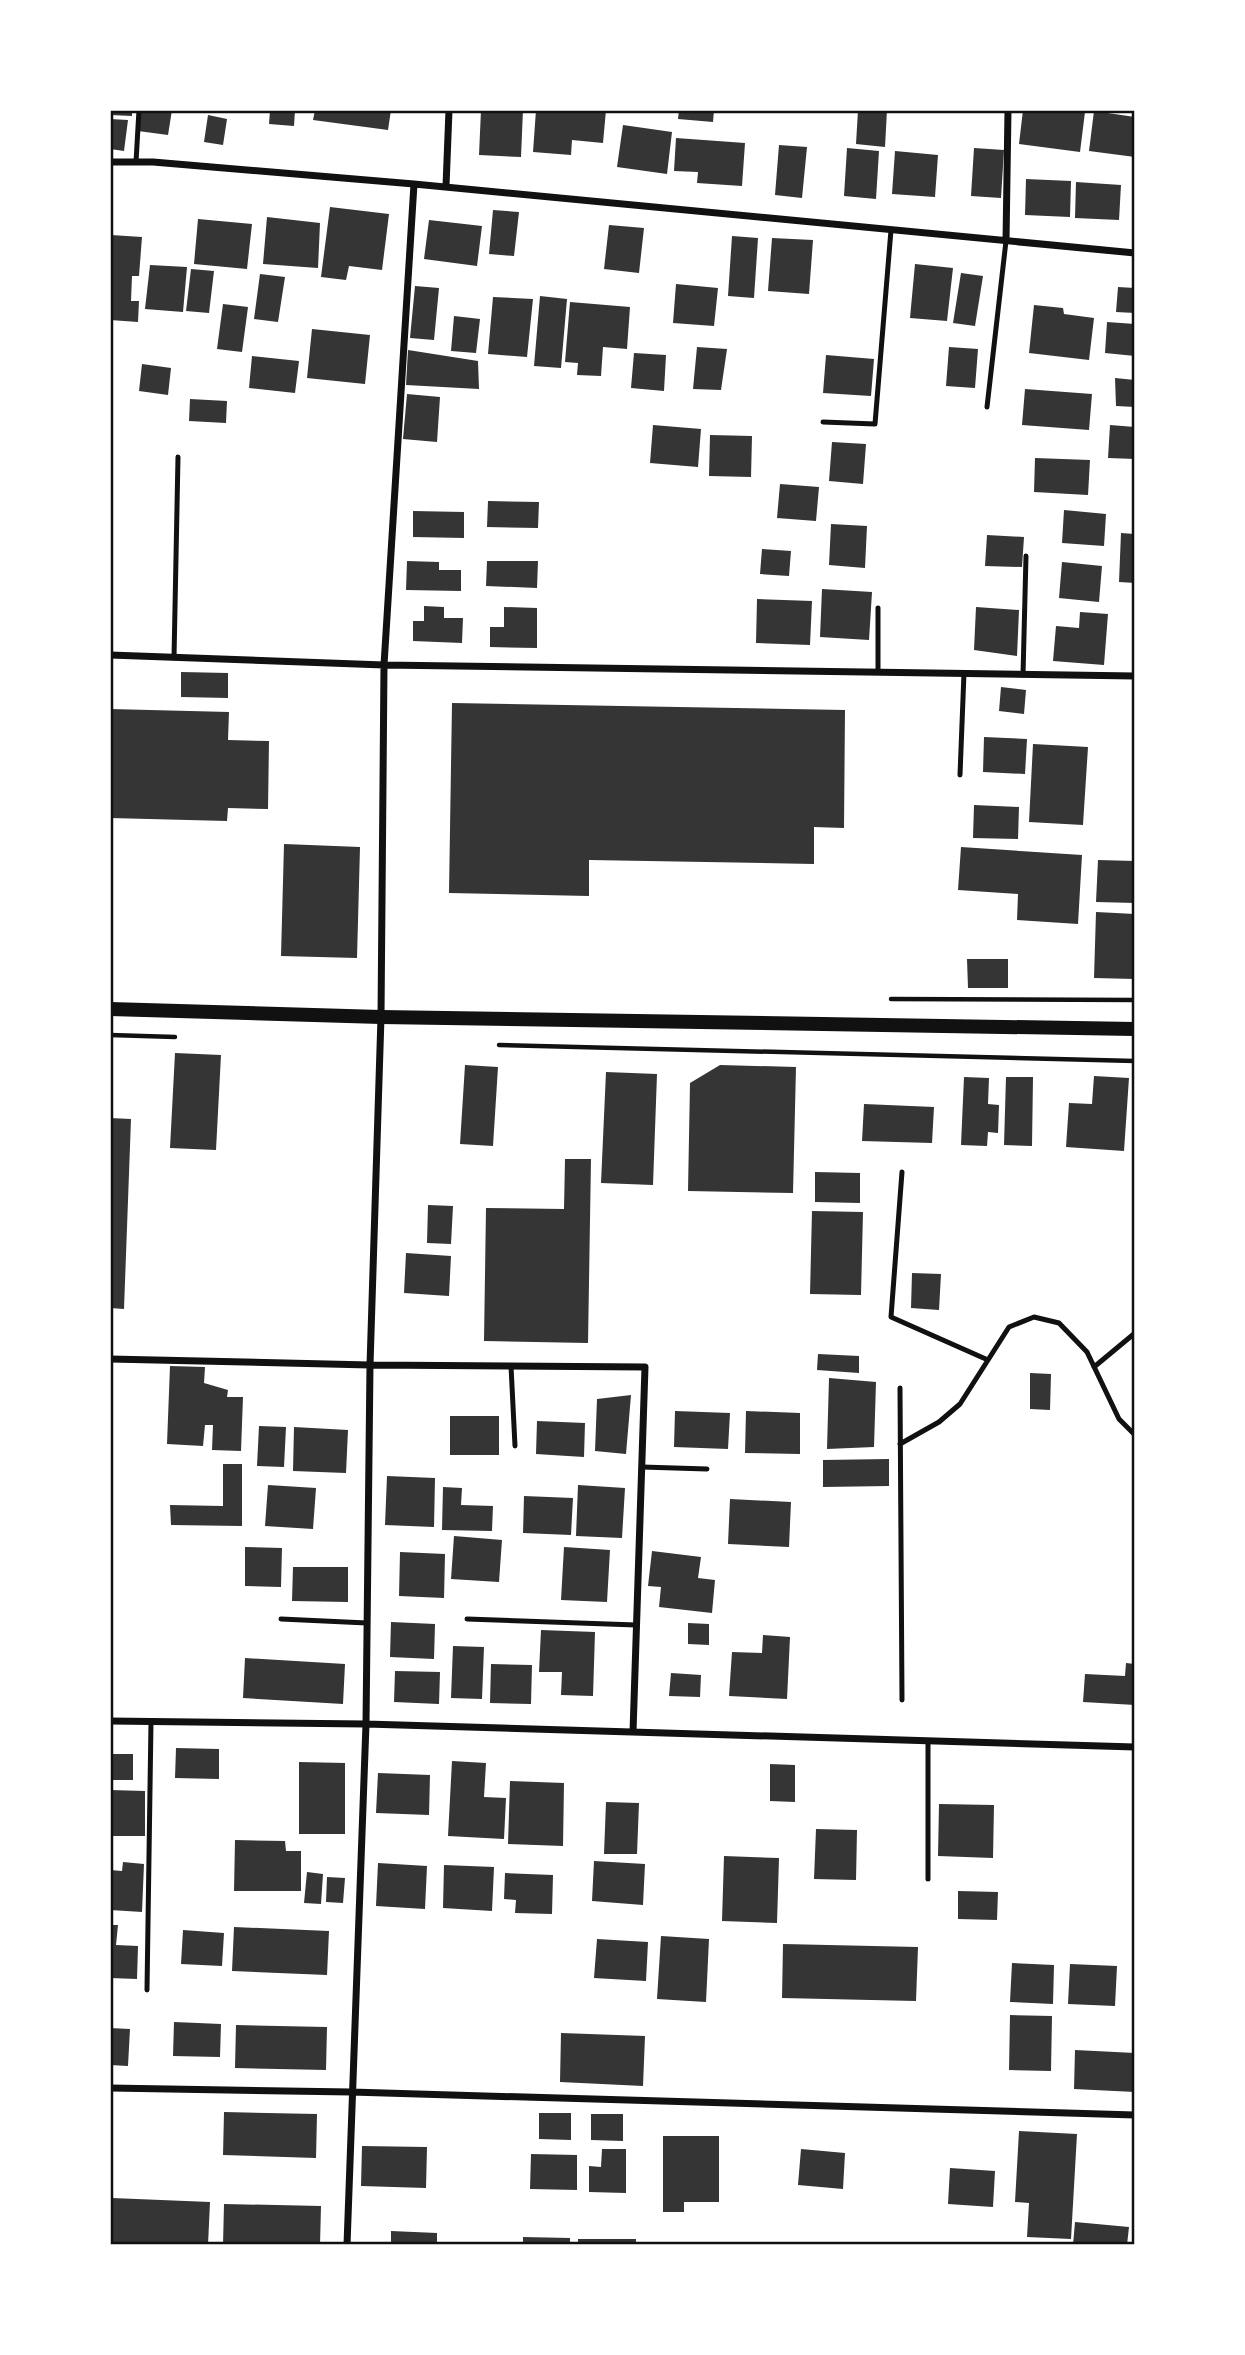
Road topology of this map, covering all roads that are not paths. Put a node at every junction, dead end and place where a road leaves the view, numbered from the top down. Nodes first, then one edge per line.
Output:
1 (139, 110) edge
2 (449, 110) edge
3 (1008, 110) edge
4 (110, 162) edge
5 (136, 162) junction
6 (414, 184) junction
7 (446, 186) junction
8 (891, 230) junction
9 (1006, 241) junction
10 (1135, 253) edge
11 (987, 407) dead end
12 (823, 422) dead end
13 (178, 457) dead end
14 (1026, 556) dead end
15 (878, 608) dead end
16 (110, 655) edge
17 (174, 657) junction
18 (384, 665) junction
19 (878, 672) junction
20 (964, 673) junction
21 (1023, 675) junction
22 (1135, 676) edge
23 (960, 775) dead end
24 (110, 1009) edge
25 (381, 1017) junction
26 (1135, 1029) edge
27 (902, 1172) dead end
28 (1135, 1332) edge
29 (110, 1359) edge
30 (988, 1360) junction
31 (370, 1366) junction
32 (511, 1366) junction
33 (1094, 1367) junction
34 (900, 1388) dead end
35 (1135, 1435) edge
36 (900, 1444) junction
37 (515, 1447) dead end
38 (642, 1468) junction
39 (708, 1469) dead end
40 (281, 1619) dead end
41 (467, 1619) dead end
42 (367, 1623) junction
43 (636, 1625) junction
44 (902, 1700) dead end
45 (110, 1721) edge
46 (151, 1722) junction
47 (366, 1724) junction
48 (633, 1732) junction
49 (928, 1741) junction
50 (1135, 1747) edge
51 (928, 1879) dead end
52 (147, 1990) dead end
53 (110, 2088) edge
54 (351, 2092) junction
55 (1135, 2115) edge
56 (347, 2245) edge

1 - 5 lane
2 - 7 street
3 - 9 street
4 - 5 street
5 - 6 street
6 - 7 street
6 - 18 street
7 - 8 street
8 - 9 street
8 - 12 lane
9 - 10 street
9 - 11 lane
13 - 17 lane
14 - 21 lane
15 - 19 lane
16 - 17 street
17 - 18 street
18 - 19 street
18 - 25 street
19 - 20 street
20 - 21 street
20 - 23 lane
21 - 22 street
24 - 25 main road
25 - 26 main road
25 - 31 street
27 - 30 lane
28 - 33 lane
29 - 31 street
30 - 33 lane
30 - 36 lane
31 - 32 street
31 - 42 street
32 - 37 lane
32 - 38 street
33 - 35 lane
34 - 36 lane
36 - 44 lane
38 - 39 lane
38 - 43 street
40 - 42 lane
41 - 43 lane
42 - 47 street
43 - 48 street
45 - 46 street
46 - 47 street
46 - 52 lane
47 - 48 street
47 - 54 street
48 - 49 street
49 - 50 street
49 - 51 lane
53 - 54 street
54 - 55 street
54 - 56 street

